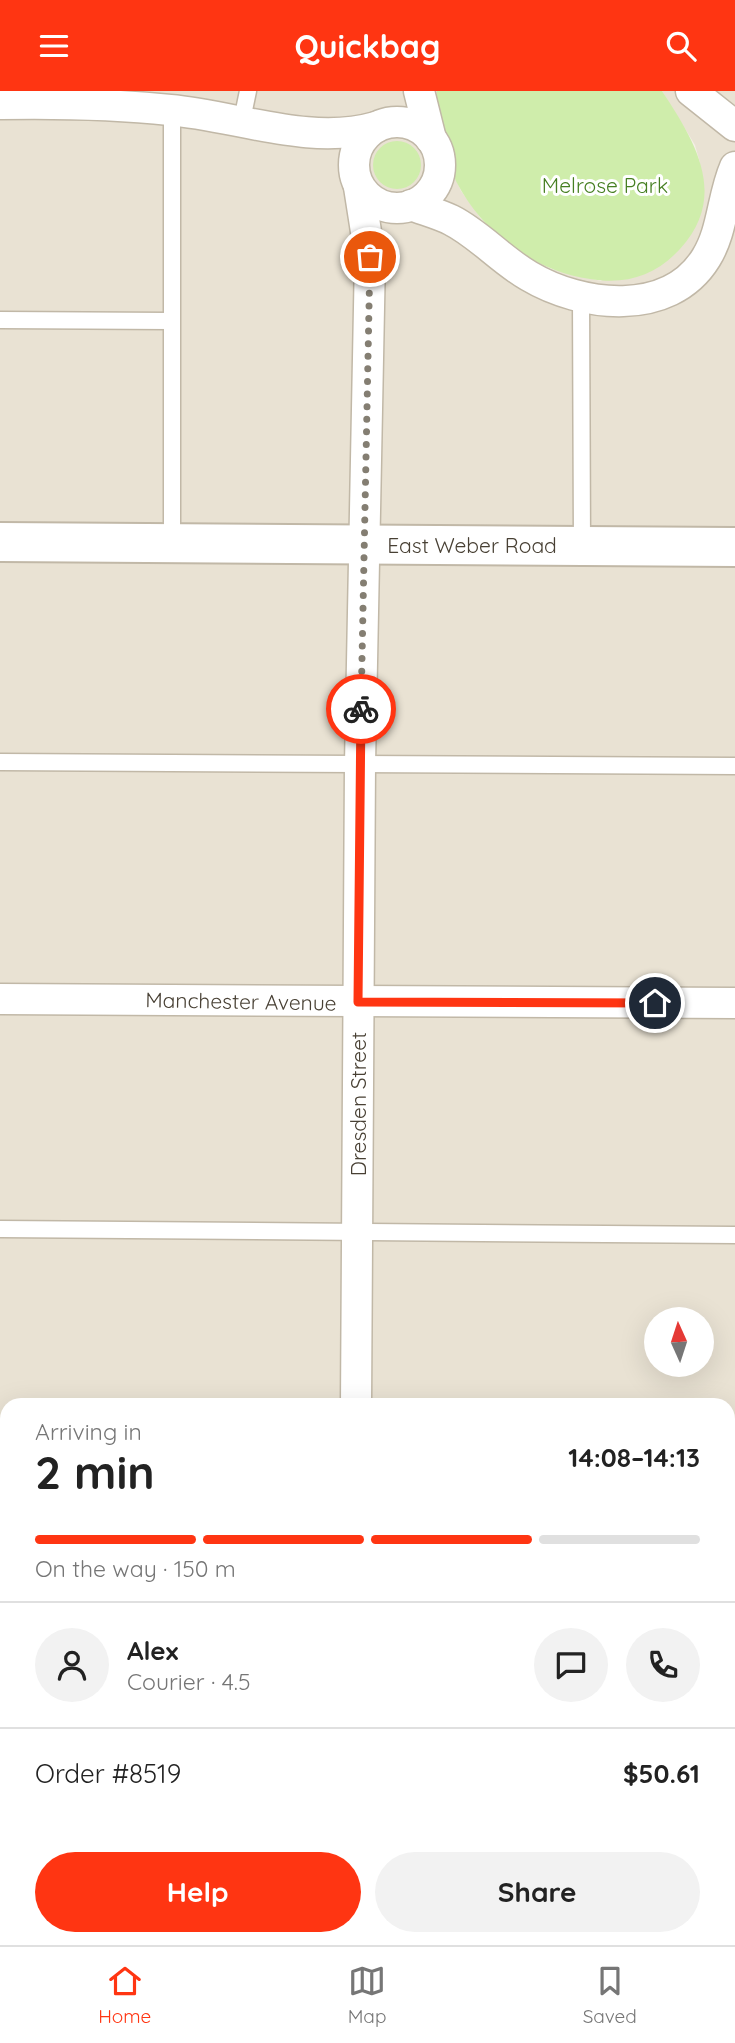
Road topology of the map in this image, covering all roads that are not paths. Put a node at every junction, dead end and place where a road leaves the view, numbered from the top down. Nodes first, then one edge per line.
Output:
1 (419, 91) edge
2 (691, 91) edge
3 (78, 97) edge
4 (0, 104) edge
5 (245, 105) edge
6 (172, 110) junction
7 (384, 124) junction
8 (735, 126) edge
9 (311, 133) junction
10 (436, 152) junction
11 (735, 167) edge
12 (356, 177) junction
13 (404, 207) junction
14 (452, 220) junction
15 (370, 257) junction
16 (581, 297) junction
17 (0, 320) edge
18 (170, 321) junction
19 (0, 542) edge
20 (172, 543) junction
21 (364, 545) junction
22 (582, 546) junction
23 (735, 547) edge
24 (0, 762) edge
25 (360, 764) junction
26 (735, 766) edge
27 (0, 999) edge
28 (358, 1002) junction
29 (735, 1003) edge
30 (0, 1229) edge
31 (357, 1230) junction
32 (735, 1235) edge
33 (356, 1398) edge

1 - 7 street
1 - 10 street
2 - 8 street
3 - 4 street
3 - 6 street
5 - 6 street
5 - 9 street
6 - 18 lane
7 - 9 street
7 - 10 street
7 - 12 street
9 - 12 street
10 - 13 street
10 - 14 street
11 - 16 street
12 - 13 street
12 - 15 street, Dresden Street
13 - 14 street
13 - 15 street, Dresden Street
14 - 16 street
15 - 21 street, Dresden Street
16 - 22 lane
17 - 18 lane
18 - 20 lane
19 - 20 street, East Weber Road
20 - 21 street, East Weber Road
21 - 22 street, East Weber Road
21 - 25 street, Dresden Street
22 - 23 street, East Weber Road
24 - 25 lane
25 - 26 lane
25 - 28 street, Dresden Street
27 - 28 street, Manchester Avenue
28 - 29 street, Manchester Avenue
28 - 31 street, Dresden Street
30 - 31 lane
31 - 32 lane
31 - 33 street, Dresden Street

